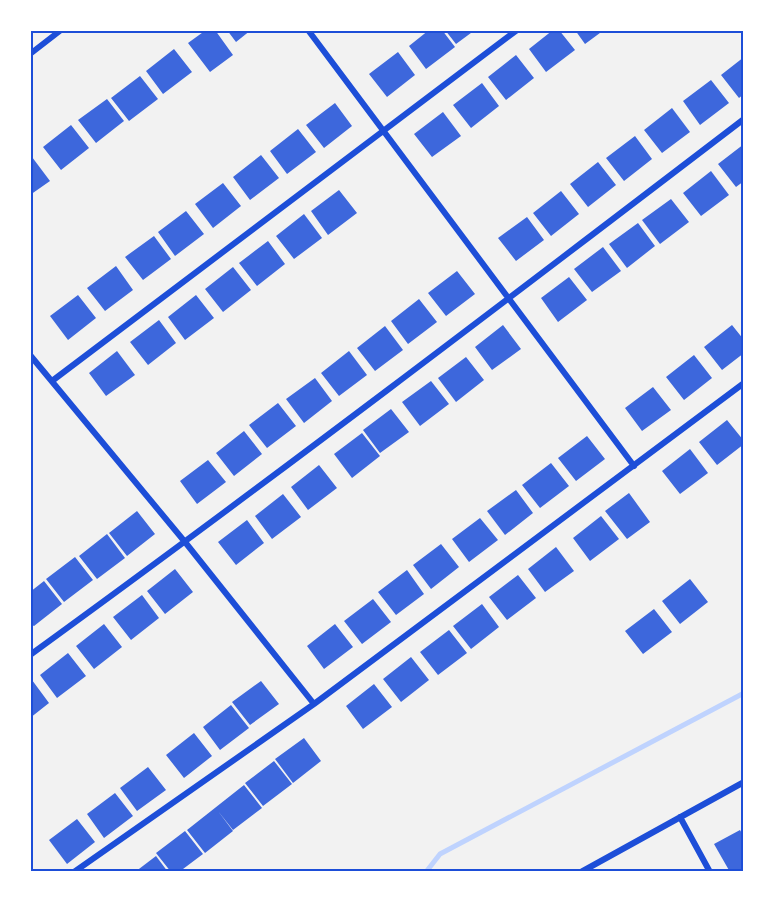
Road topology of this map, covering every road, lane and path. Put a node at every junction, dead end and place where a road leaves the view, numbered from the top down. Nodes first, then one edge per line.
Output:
1 (61, 30) edge
2 (308, 30) edge
3 (517, 30) edge
4 (30, 54) edge
5 (744, 119) edge
6 (383, 131) junction
7 (508, 300) junction
8 (30, 355) edge
9 (52, 381) junction
10 (744, 383) edge
11 (634, 466) junction
12 (185, 542) junction
13 (30, 655) edge
14 (314, 704) junction
15 (744, 782) edge
16 (680, 817) junction
17 (74, 872) edge
18 (581, 872) edge
19 (710, 872) edge

1 - 4 street
2 - 6 street
3 - 6 street
5 - 7 street
6 - 7 street
6 - 9 street
7 - 11 street
7 - 12 street
8 - 9 street
9 - 12 street
10 - 11 street
11 - 14 street
12 - 13 street
12 - 14 street
14 - 17 street
15 - 16 street
16 - 18 street
16 - 19 street

